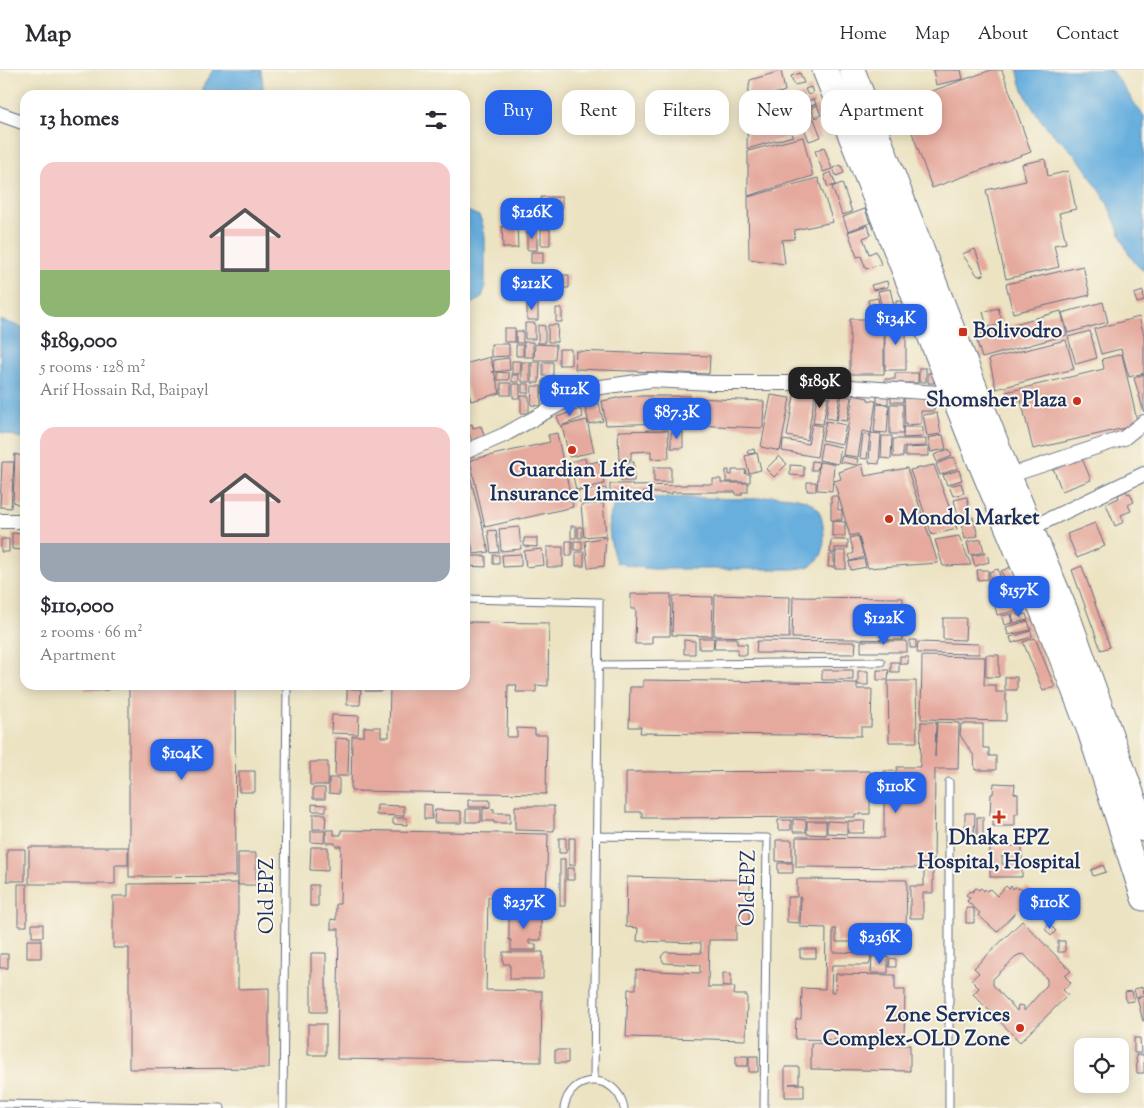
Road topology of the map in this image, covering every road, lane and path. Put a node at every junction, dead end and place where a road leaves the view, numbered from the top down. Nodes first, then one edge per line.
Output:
1 (825, 70) edge
2 (852, 70) edge
3 (0, 114) edge
4 (20, 121) edge
5 (953, 394) junction
6 (1144, 422) edge
7 (470, 450) edge
8 (1144, 474) edge
9 (1008, 476) junction
10 (20, 520) edge
11 (0, 521) edge
12 (1030, 528) junction
13 (470, 599) edge
14 (881, 662) dead end
15 (598, 665) junction
16 (287, 690) edge
17 (949, 782) dead end
18 (1138, 794) edge
19 (1144, 829) edge
20 (596, 836) junction
21 (1144, 898) edge
22 (594, 1081) junction
23 (0, 1104) edge
24 (222, 1108) edge
25 (284, 1108) edge
26 (564, 1108) edge
27 (624, 1108) edge
28 (764, 1108) edge
29 (949, 1108) edge

1 - 5 highway
2 - 9 highway
3 - 4 street
5 - 7 street
5 - 21 highway
6 - 9 street
8 - 12 street
9 - 12 highway
10 - 11 street
12 - 18 highway
13 - 15 lane
14 - 15 lane
15 - 20 lane
16 - 25 lane, Old EPZ
17 - 29 lane
18 - 19 highway
20 - 22 lane
20 - 28 lane, Old EPZ
22 - 26 lane
22 - 27 lane
23 - 24 lane

